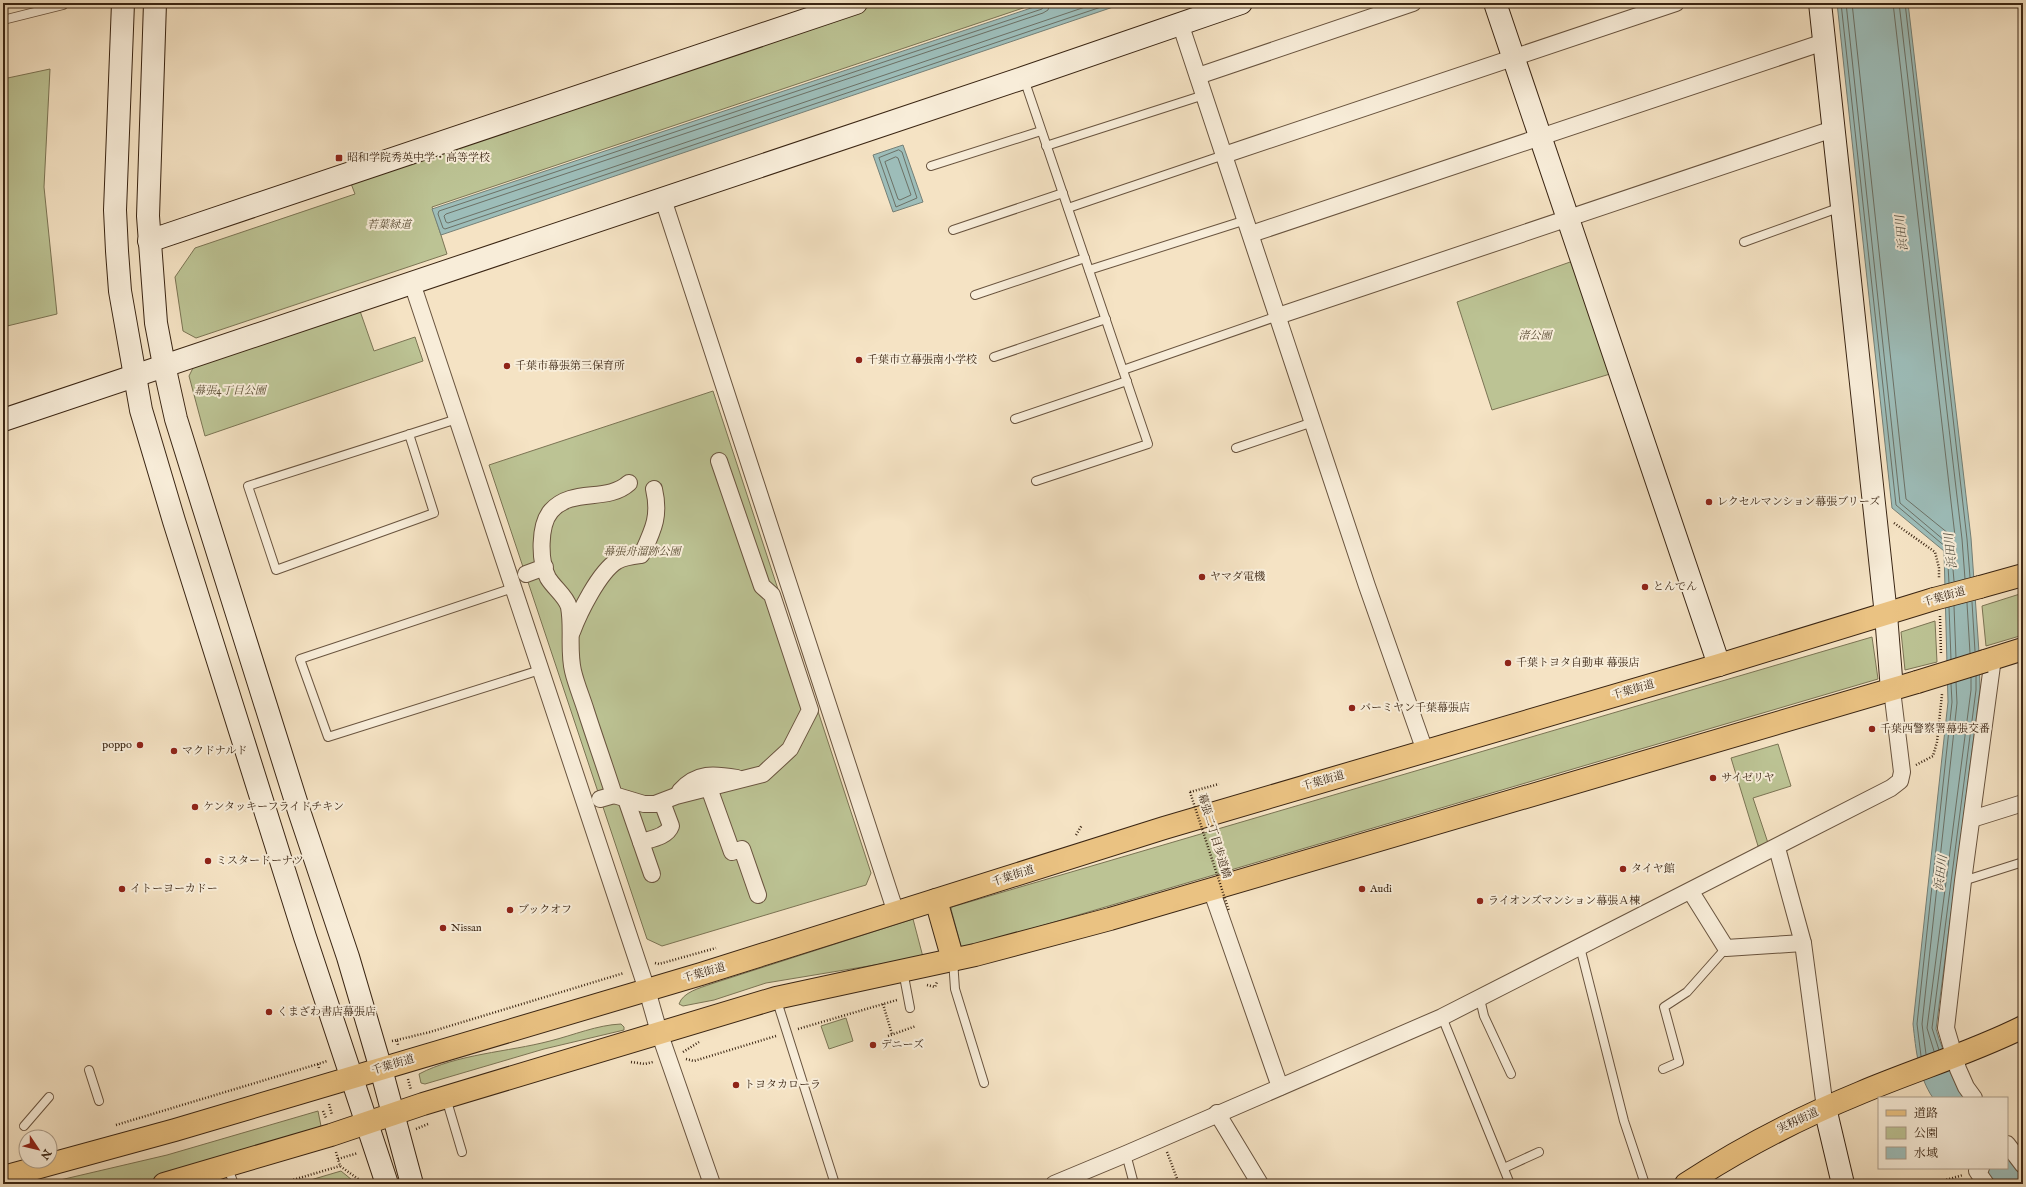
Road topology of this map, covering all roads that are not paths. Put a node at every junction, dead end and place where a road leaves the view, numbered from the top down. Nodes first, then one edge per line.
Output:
1 (63, 3) edge
2 (123, 3) edge
3 (155, 3) edge
4 (856, 3) edge
5 (1241, 3) edge
6 (1413, 3) edge
7 (1495, 3) edge
8 (1676, 3) edge
9 (1820, 3) edge
10 (3, 20) edge
11 (1180, 24) junction
12 (1824, 42) junction
13 (1513, 58) junction
14 (1198, 76) junction
15 (1023, 78) junction
16 (1204, 95) junction
17 (1833, 128) junction
18 (1041, 131) junction
19 (1540, 138) junction
20 (1046, 146) junction
21 (1224, 155) junction
22 (931, 166) dead end
23 (1063, 193) junction
24 (663, 198) junction
25 (1842, 207) junction
26 (1068, 208) junction
27 (1568, 218) junction
28 (1248, 227) junction
29 (953, 230) dead end
30 (149, 241) junction
31 (1744, 242) dead end
32 (1085, 258) junction
33 (1089, 270) junction
34 (412, 283) junction
35 (975, 295) dead end
36 (1278, 316) junction
37 (1106, 319) junction
38 (994, 356) dead end
39 (164, 365) junction
40 (1123, 370) junction
41 (134, 375) junction
42 (1127, 381) junction
43 (457, 419) junction
44 (1015, 419) dead end
45 (3, 420) edge
46 (1313, 422) junction
47 (409, 434) junction
48 (1236, 448) dead end
49 (720, 461) dead end
50 (1036, 481) dead end
51 (629, 483) dead end
52 (654, 489) dead end
53 (545, 567) junction
54 (526, 574) dead end
55 (2023, 575) edge
56 (513, 588) junction
57 (567, 602) junction
58 (585, 604) junction
59 (1886, 615) junction
60 (570, 636) junction
61 (2023, 649) edge
62 (1989, 660) junction
63 (1719, 665) junction
64 (540, 670) junction
65 (1892, 690) junction
66 (1425, 751) junction
67 (745, 779) junction
68 (709, 788) junction
69 (614, 798) junction
70 (669, 799) junction
71 (2023, 803) edge
72 (1972, 819) junction
73 (641, 842) junction
74 (1776, 848) junction
75 (2023, 862) edge
76 (652, 874) dead end
77 (1963, 881) junction
78 (1211, 889) junction
79 (1691, 892) junction
80 (758, 895) dead end
81 (936, 900) junction
82 (896, 913) junction
83 (1803, 943) junction
84 (1580, 947) junction
85 (1726, 948) junction
86 (952, 960) junction
87 (902, 970) junction
88 (647, 990) junction
89 (776, 998) junction
90 (1480, 999) junction
91 (910, 1008) dead end
92 (1442, 1017) junction
93 (2023, 1028) edge
94 (659, 1032) junction
95 (1953, 1057) junction
96 (381, 1069) junction
97 (1663, 1069) dead end
98 (89, 1070) dead end
99 (1511, 1074) dead end
100 (350, 1077) junction
101 (984, 1083) dead end
102 (1280, 1087) junction
103 (49, 1097) dead end
104 (446, 1097) junction
105 (1973, 1097) edge
106 (99, 1101) dead end
107 (1825, 1108) junction
108 (1218, 1113) junction
109 (393, 1114) junction
110 (368, 1122) junction
111 (24, 1126) dead end
112 (2008, 1147) edge
113 (462, 1152) dead end
114 (1539, 1152) dead end
115 (1126, 1154) junction
116 (2023, 1165) edge
117 (1504, 1168) junction
118 (1979, 1169) edge
119 (231, 1175) edge
120 (3, 1177) edge
121 (164, 1184) edge
122 (388, 1184) edge
123 (412, 1184) edge
124 (712, 1184) edge
125 (836, 1184) edge
126 (1054, 1184) edge
127 (1134, 1184) edge
128 (1260, 1184) edge
129 (1510, 1184) edge
130 (1645, 1184) edge
131 (1686, 1184) edge
132 (1843, 1184) edge
133 (1986, 1184) edge

1 - 10 lane
2 - 41 street
3 - 30 street
4 - 30 street
5 - 11 street
6 - 14 street
7 - 13 street
8 - 13 street
9 - 12 street
11 - 14 street
11 - 15 street
12 - 17 street
12 - 19 street
13 - 19 street
13 - 21 street
14 - 16 street
15 - 18 lane
15 - 24 street
16 - 20 lane
16 - 21 street
17 - 25 street
17 - 27 street
18 - 20 lane
18 - 22 lane
19 - 27 street
19 - 28 street
20 - 23 lane
21 - 26 lane
21 - 28 street
23 - 26 lane
23 - 29 lane
24 - 34 street
24 - 82 street
25 - 31 lane
25 - 59 street
26 - 32 lane
27 - 36 street
27 - 63 street
28 - 33 lane
28 - 36 street
30 - 39 street
32 - 33 lane
32 - 35 lane
33 - 37 lane
34 - 39 street
34 - 43 street
36 - 40 lane
36 - 46 street
37 - 38 lane
37 - 40 lane
39 - 41 street
39 - 96 street
40 - 42 lane
41 - 45 street
41 - 100 street
42 - 44 lane
42 - 50 lane
43 - 47 lane
43 - 56 street
46 - 48 lane
46 - 66 street
47 - 47 lane
49 - 67 street
51 - 53 street
52 - 58 street
53 - 54 street
53 - 57 street
55 - 59 main road, 千葉街道, bridge
56 - 64 street
56 - 64 lane
57 - 58 street
57 - 60 street
58 - 60 street
59 - 63 main road, 千葉街道
59 - 65 street
60 - 69 street
61 - 62 main road
62 - 65 main road, bridge
62 - 72 street
63 - 66 main road, 千葉街道
64 - 88 street
65 - 74 street
65 - 78 main road
66 - 81 main road, 千葉街道
67 - 68 street
67 - 70 street
68 - 70 street
68 - 80 street
69 - 70 street
69 - 73 street
70 - 73 street
71 - 72 street
72 - 77 street
73 - 76 street
74 - 79 street
74 - 83 street
75 - 77 lane
77 - 95 street
78 - 86 main road
78 - 102 street
79 - 84 street
79 - 85 street
81 - 82 main road, 千葉街道
81 - 86 main road
82 - 88 main road, 千葉街道
83 - 85 street
83 - 107 street
84 - 90 street
84 - 130 lane
85 - 97 lane
86 - 87 main road
86 - 101 lane
87 - 89 main road
87 - 91 lane
88 - 94 street
88 - 96 main road, 千葉街道
89 - 94 main road
89 - 125 lane
90 - 92 street
90 - 99 lane
92 - 102 street
92 - 117 lane
93 - 95 main road
94 - 104 main road
94 - 124 street
95 - 105 street
95 - 107 main road, 実籾街道
96 - 100 main road, 千葉街道
96 - 109 street
98 - 106 lane
100 - 110 street
100 - 120 main road, 千葉街道
102 - 108 street
103 - 111 lane
104 - 109 main road
104 - 113 lane
107 - 131 main road, 実籾街道
107 - 132 street
108 - 115 street
108 - 128 street
109 - 110 main road
109 - 123 street
110 - 119 main road
110 - 122 street
112 - 116 street
114 - 117 lane
115 - 126 street
115 - 127 lane
117 - 129 lane
118 - 133 street
119 - 121 main road

